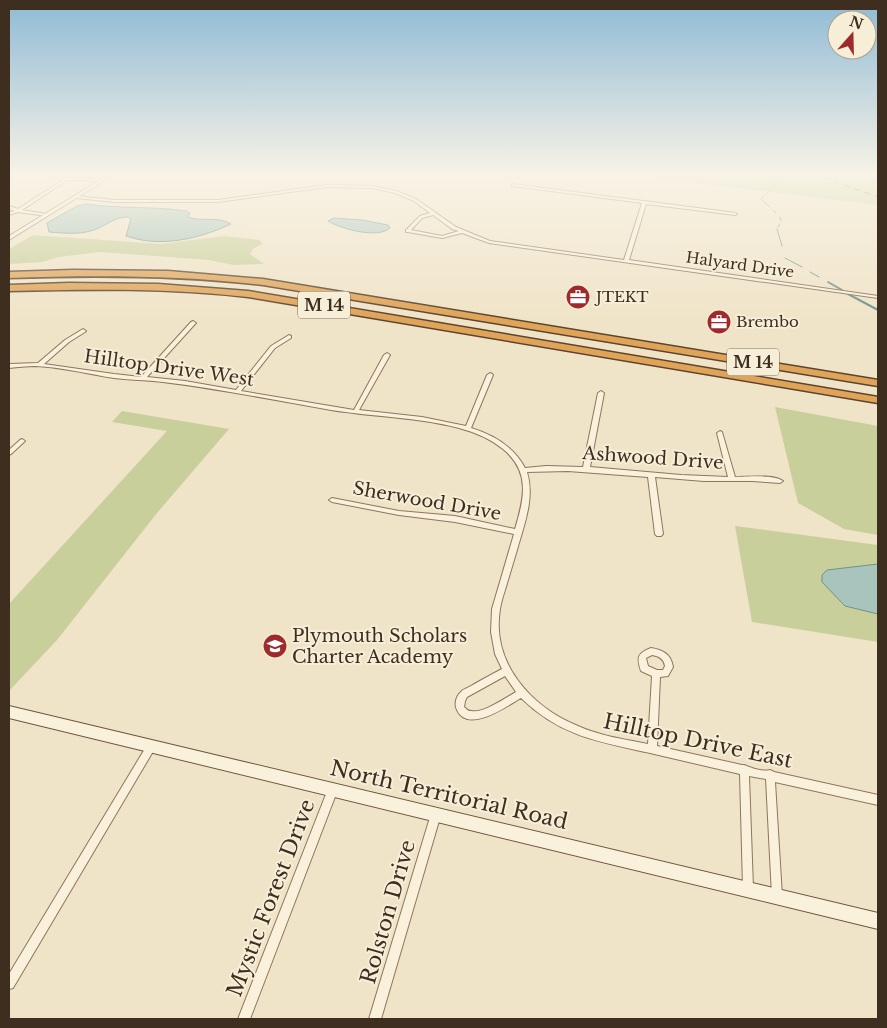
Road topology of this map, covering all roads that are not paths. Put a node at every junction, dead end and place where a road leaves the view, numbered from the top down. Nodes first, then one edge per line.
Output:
1 (35, 222) edge
2 (416, 222) edge
3 (446, 222) edge
4 (638, 222) edge
5 (461, 232) junction
6 (9, 238) edge
7 (626, 262) junction
8 (9, 275) edge
9 (9, 288) edge
10 (878, 298) edge
11 (193, 323) dead end
12 (83, 331) dead end
13 (289, 337) dead end
14 (628, 341) junction
15 (387, 355) dead end
16 (656, 362) junction
17 (40, 364) junction
18 (9, 366) edge
19 (490, 375) dead end
20 (878, 375) edge
21 (142, 378) junction
22 (878, 383) edge
23 (237, 392) junction
24 (601, 393) dead end
25 (878, 400) edge
26 (325, 407) joint
27 (878, 408) edge
28 (356, 411) junction
29 (468, 429) junction
30 (720, 433) dead end
31 (22, 441) dead end
32 (9, 453) edge
33 (523, 470) junction
34 (586, 470) junction
35 (651, 475) junction
36 (732, 478) junction
37 (780, 481) dead end
38 (332, 500) dead end
39 (518, 532) junction
40 (659, 534) dead end
41 (506, 672) junction
42 (656, 674) dead end
43 (522, 692) junction
44 (9, 712) edge
45 (152, 746) junction
46 (652, 749) junction
47 (744, 769) junction
48 (770, 774) junction
49 (333, 789) junction
50 (878, 800) edge
51 (436, 814) junction
52 (748, 888) junction
53 (777, 896) junction
54 (878, 921) edge
55 (9, 984) edge
56 (244, 1019) edge
57 (375, 1019) edge

1 - 6 street
2 - 5 street
3 - 5 street, Halyard Drive
4 - 7 street
5 - 7 street, Halyard Drive
7 - 10 street, Halyard Drive
8 - 14 highway, M 14
9 - 16 highway, M 14
11 - 21 street
12 - 17 street
13 - 23 street
14 - 20 highway
14 - 22 highway, M 14
15 - 28 street
16 - 25 highway, M 14
16 - 27 highway
17 - 18 street, Hilltop Drive West
17 - 21 street, Hilltop Drive West
19 - 29 street
21 - 23 street, Hilltop Drive West
23 - 26 street, Hilltop Drive West
24 - 34 street
26 - 28 street, Hilltop Drive East
28 - 29 street, Hilltop Drive East
29 - 33 street, Hilltop Drive East
30 - 36 street
31 - 32 street
33 - 34 street, Ashwood Drive
33 - 39 street, Hilltop Drive East
34 - 35 street, Ashwood Drive
35 - 36 street, Ashwood Drive
35 - 40 street
36 - 37 street, Ashwood Drive
38 - 39 street, Sherwood Drive
39 - 41 street, Hilltop Drive East
41 - 43 street, Hilltop Drive East
41 - 43 street
42 - 46 street
43 - 46 street, Hilltop Drive East
44 - 45 main road, North Territorial Road
45 - 49 main road, North Territorial Road
45 - 55 street
46 - 47 street, Hilltop Drive East
47 - 48 street, Hilltop Drive East
47 - 52 street
48 - 50 street, Hilltop Drive East
48 - 53 street
49 - 51 main road, North Territorial Road
49 - 56 street, Mystic Forest Drive
51 - 52 main road, North Territorial Road
51 - 57 street, Rolston Drive
52 - 53 main road, North Territorial Road
53 - 54 main road, North Territorial Road

